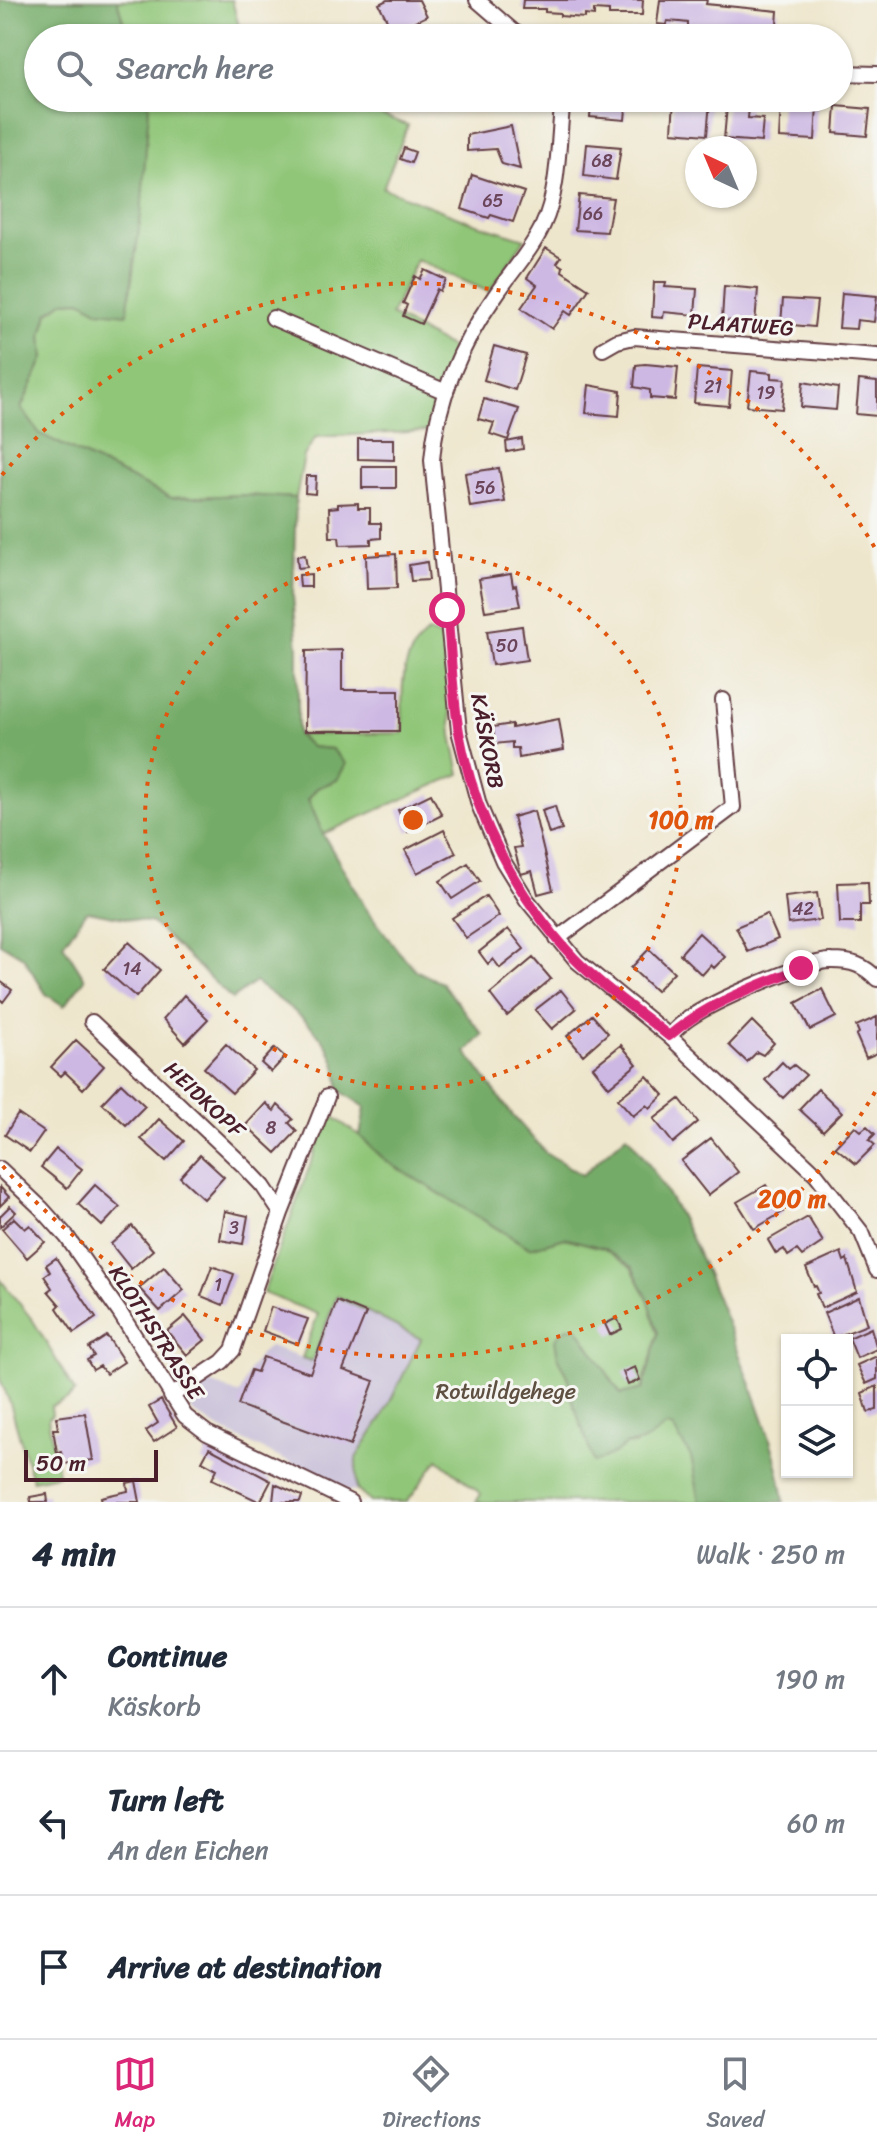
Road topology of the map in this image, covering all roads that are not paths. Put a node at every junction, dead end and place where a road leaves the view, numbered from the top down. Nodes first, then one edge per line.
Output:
1 (477, 0) edge
2 (505, 24) edge
3 (853, 73) edge
4 (877, 74) edge
5 (562, 112) edge
6 (273, 318) dead end
7 (603, 349) dead end
8 (877, 356) edge
9 (446, 392) junction
10 (723, 700) dead end
11 (557, 939) junction
12 (877, 979) edge
13 (92, 1022) dead end
14 (669, 1036) junction
15 (327, 1097) dead end
16 (0, 1169) edge
17 (281, 1213) junction
18 (877, 1270) edge
19 (171, 1396) junction
20 (350, 1502) edge

1 - 2 street
3 - 4 street
5 - 9 street, KÄSKORB
6 - 9 street
7 - 8 street, PLAATWEG
9 - 11 street, KÄSKORB
10 - 11 street
11 - 14 street, KÄSKORB
12 - 14 street
13 - 17 street, HEIDKOPF
14 - 18 street, KÄSKORB
15 - 17 street
16 - 19 street, KLOTHSTRASSE
17 - 19 street
19 - 20 street, KLOTHSTRASSE

